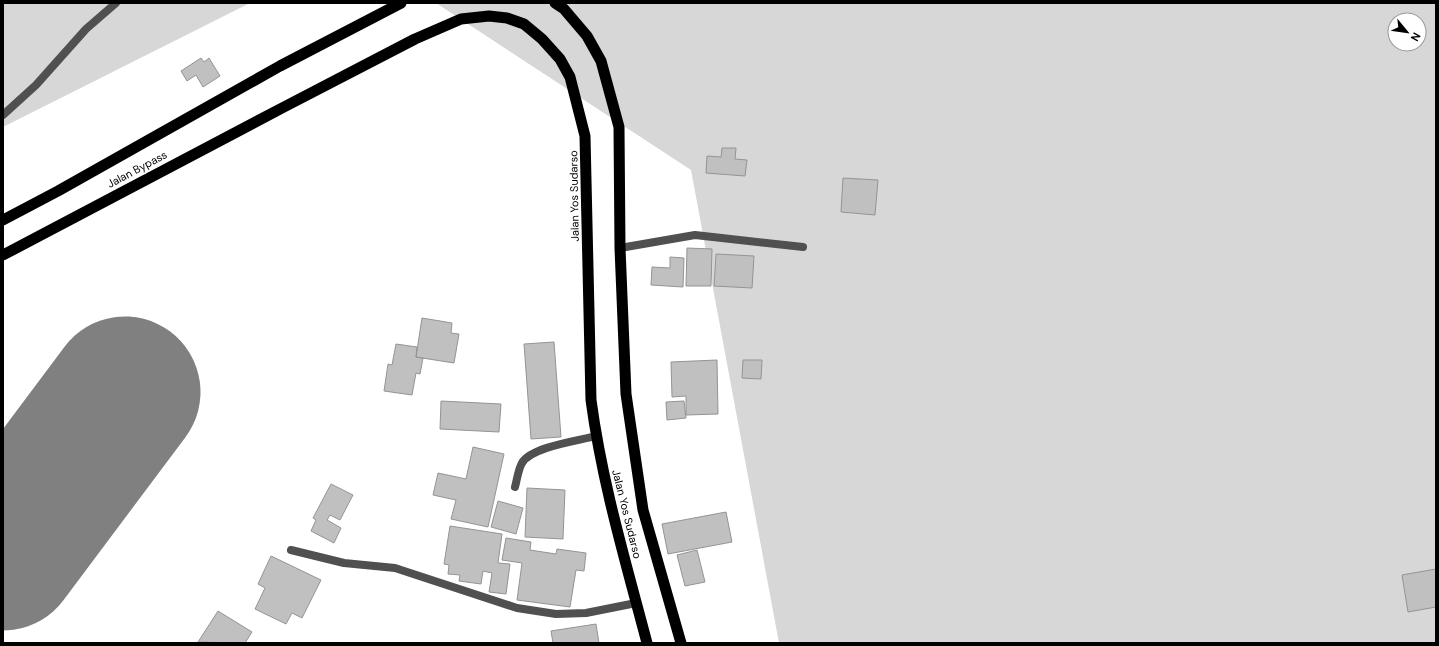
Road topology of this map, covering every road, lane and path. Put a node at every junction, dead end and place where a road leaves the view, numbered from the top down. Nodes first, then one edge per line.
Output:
1 (116, 3) edge
2 (401, 3) edge
3 (555, 3) edge
4 (284, 107) joint
5 (3, 115) edge
6 (3, 220) edge
7 (803, 247) dead end
8 (620, 248) junction
9 (3, 255) edge
10 (596, 436) junction
11 (515, 487) dead end
12 (291, 550) dead end
13 (636, 603) junction
14 (647, 643) edge
15 (681, 643) edge

1 - 5 street
2 - 6 highway, Jalan Bypass
3 - 8 highway, Jalan Yos Sudarso
4 - 9 highway, Jalan Bypass
4 - 10 highway, Jalan Yos Sudarso
7 - 8 street
8 - 15 highway, Jalan Yos Sudarso
10 - 11 street
10 - 13 highway, Jalan Yos Sudarso
12 - 13 street
13 - 14 highway, Jalan Yos Sudarso

